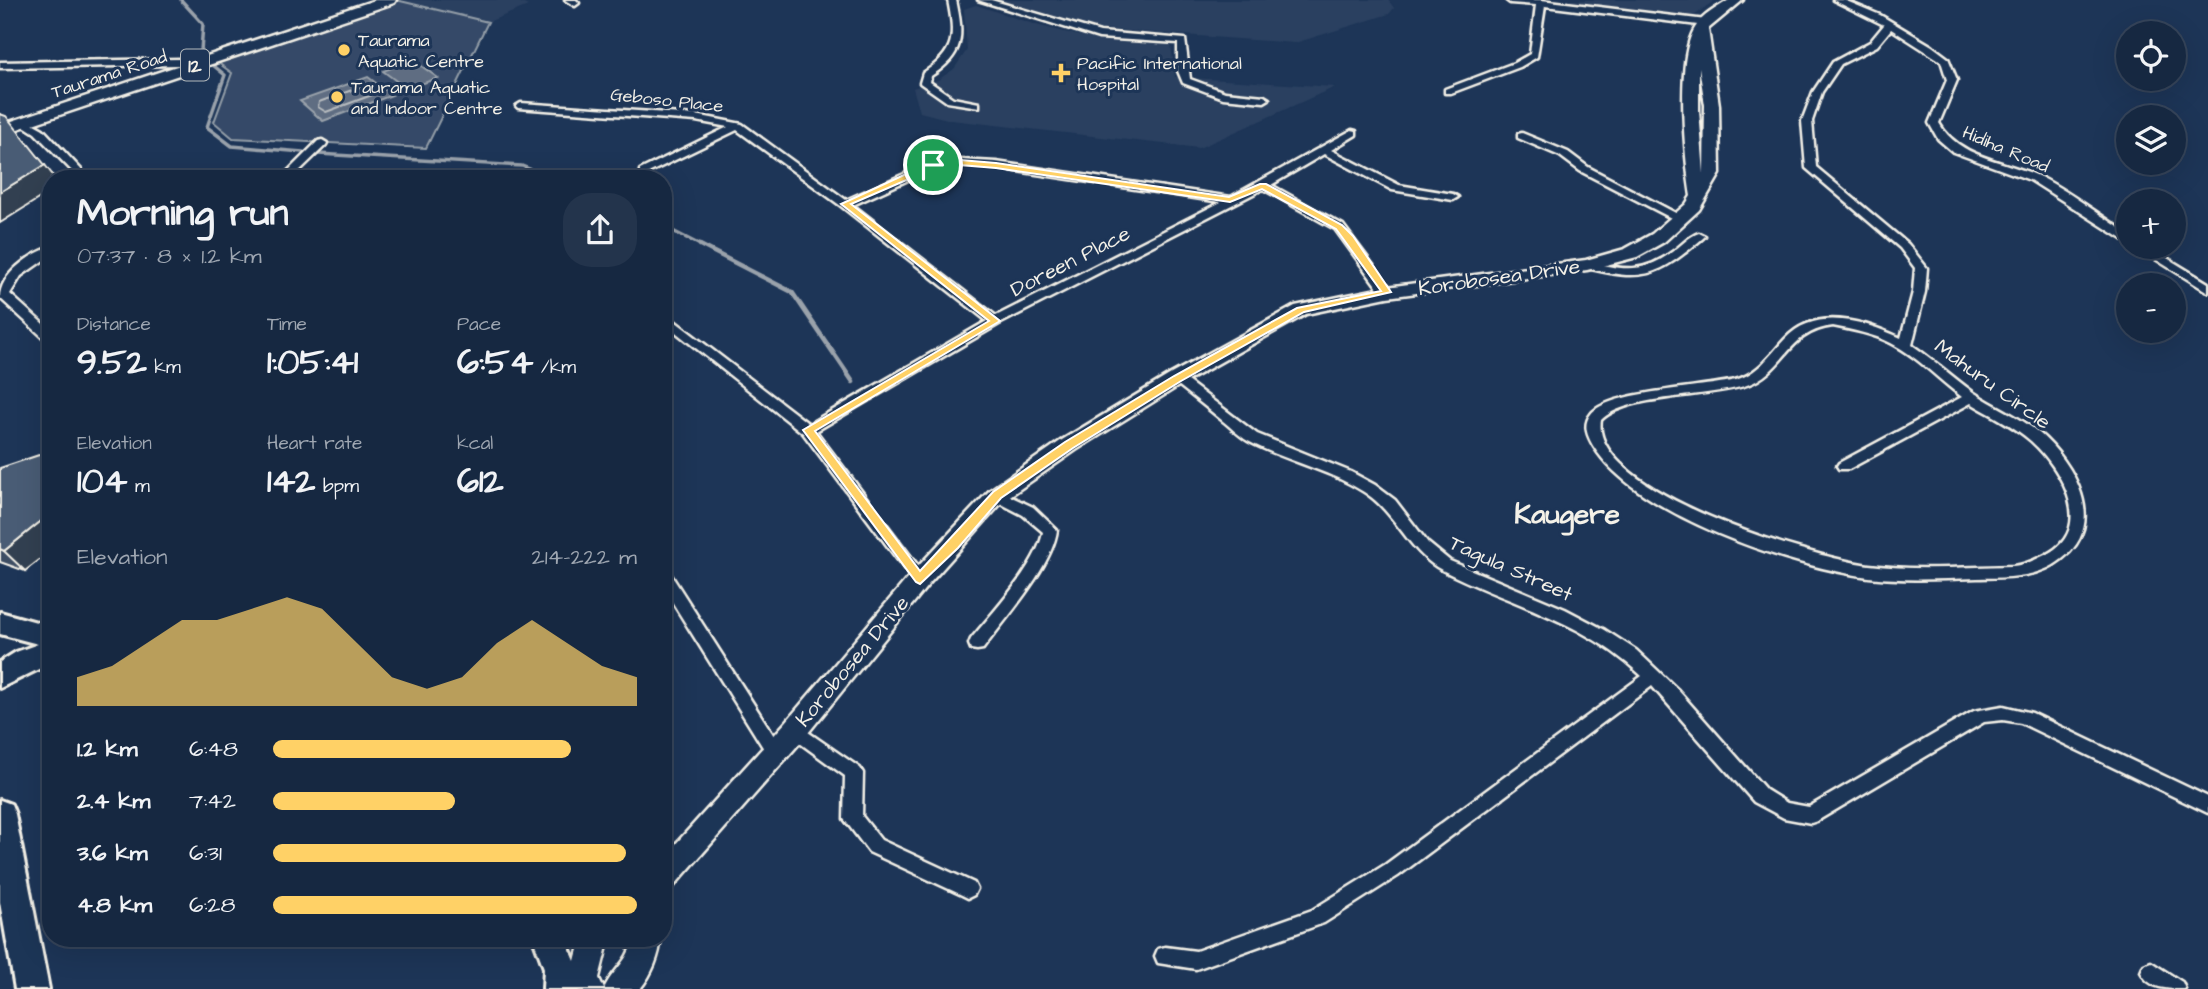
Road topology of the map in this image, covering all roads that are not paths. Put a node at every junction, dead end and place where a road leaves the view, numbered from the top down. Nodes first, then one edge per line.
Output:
1 (368, 0) edge
2 (389, 0) edge
3 (952, 0) edge
4 (982, 0) edge
5 (1510, 0) edge
6 (1738, 0) edge
7 (1837, 0) edge
8 (1541, 3) junction
9 (1889, 24) junction
10 (1703, 26) junction
11 (180, 62) junction
12 (198, 64) junction
13 (0, 65) edge
14 (1448, 91) dead end
15 (1264, 99) dead end
16 (976, 105) dead end
17 (521, 106) dead end
18 (0, 121) edge
19 (25, 122) junction
20 (738, 126) junction
21 (0, 130) edge
22 (1352, 134) dead end
23 (1522, 136) dead end
24 (322, 143) dead end
25 (1324, 150) junction
26 (76, 170) edge
27 (294, 170) edge
28 (648, 170) edge
29 (1263, 186) junction
30 (1453, 197) dead end
31 (1230, 200) junction
32 (845, 204) junction
33 (1681, 219) junction
34 (2116, 230) edge
35 (1699, 236) dead end
36 (42, 256) edge
37 (2161, 259) edge
38 (1587, 265) junction
39 (2208, 288) edge
40 (1387, 292) junction
41 (4, 303) edge
42 (995, 321) junction
43 (672, 323) edge
44 (42, 331) edge
45 (1905, 345) junction
46 (1178, 378) junction
47 (1972, 397) junction
48 (808, 430) junction
49 (1844, 466) dead end
50 (997, 495) junction
51 (920, 579) junction
52 (672, 588) edge
53 (0, 623) edge
54 (42, 635) edge
55 (978, 644) dead end
56 (42, 654) edge
57 (0, 676) edge
58 (1653, 677) junction
59 (794, 730) junction
60 (775, 752) junction
61 (2208, 805) edge
62 (0, 814) edge
63 (672, 868) edge
64 (968, 889) dead end
65 (553, 947) edge
66 (593, 947) edge
67 (646, 947) edge
68 (1165, 956) dead end
69 (2151, 972) dead end
70 (32, 989) edge
71 (560, 989) edge
72 (589, 989) edge
73 (619, 989) edge
74 (640, 989) edge
75 (2175, 989) edge

1 - 11 main road, Taurama Road / 12
2 - 12 main road, Taurama Road / 12
3 - 16 street
4 - 15 street
5 - 8 street
6 - 10 main road
7 - 9 street, Hidiha Road
8 - 10 street
8 - 14 street
9 - 34 street, Hidiha Road
9 - 45 street
10 - 33 main road, Korobosea Drive
11 - 12 street
11 - 13 street
11 - 18 main road, Taurama Road / 12
12 - 19 main road, Taurama Road / 12
17 - 20 street, Geboso Place
19 - 21 main road, Taurama Road / 12
19 - 26 street
20 - 28 street
20 - 32 street, Geboso Place
22 - 25 street, Doreen Place
23 - 33 street
24 - 27 street
25 - 29 street, Doreen Place
25 - 30 street
29 - 31 street, Doreen Place
29 - 40 street
31 - 32 street
31 - 42 street, Doreen Place
32 - 42 street, Geboso Place
33 - 38 main road, Korobosea Drive
35 - 38 street
36 - 41 street
37 - 39 street
38 - 40 main road, Korobosea Drive
40 - 46 main road, Korobosea Drive
41 - 44 street
42 - 48 street, Doreen Place
43 - 48 street
45 - 47 street, Mahuru Circle
45 - 47 street, Mahuru Circle
46 - 50 main road, Korobosea Drive
46 - 58 street, Tagula Street
47 - 49 street
48 - 51 street
50 - 51 main road, Korobosea Drive
50 - 55 street
51 - 59 main road, Korobosea Drive
52 - 60 street
53 - 54 highway
56 - 57 highway
58 - 61 street, Tagula Street
58 - 68 street
59 - 60 main road, Korobosea Drive
59 - 64 street
60 - 63 main road, Korobosea Drive
62 - 70 highway
65 - 71 highway
66 - 72 main road
67 - 73 main road
67 - 74 street
69 - 75 street

